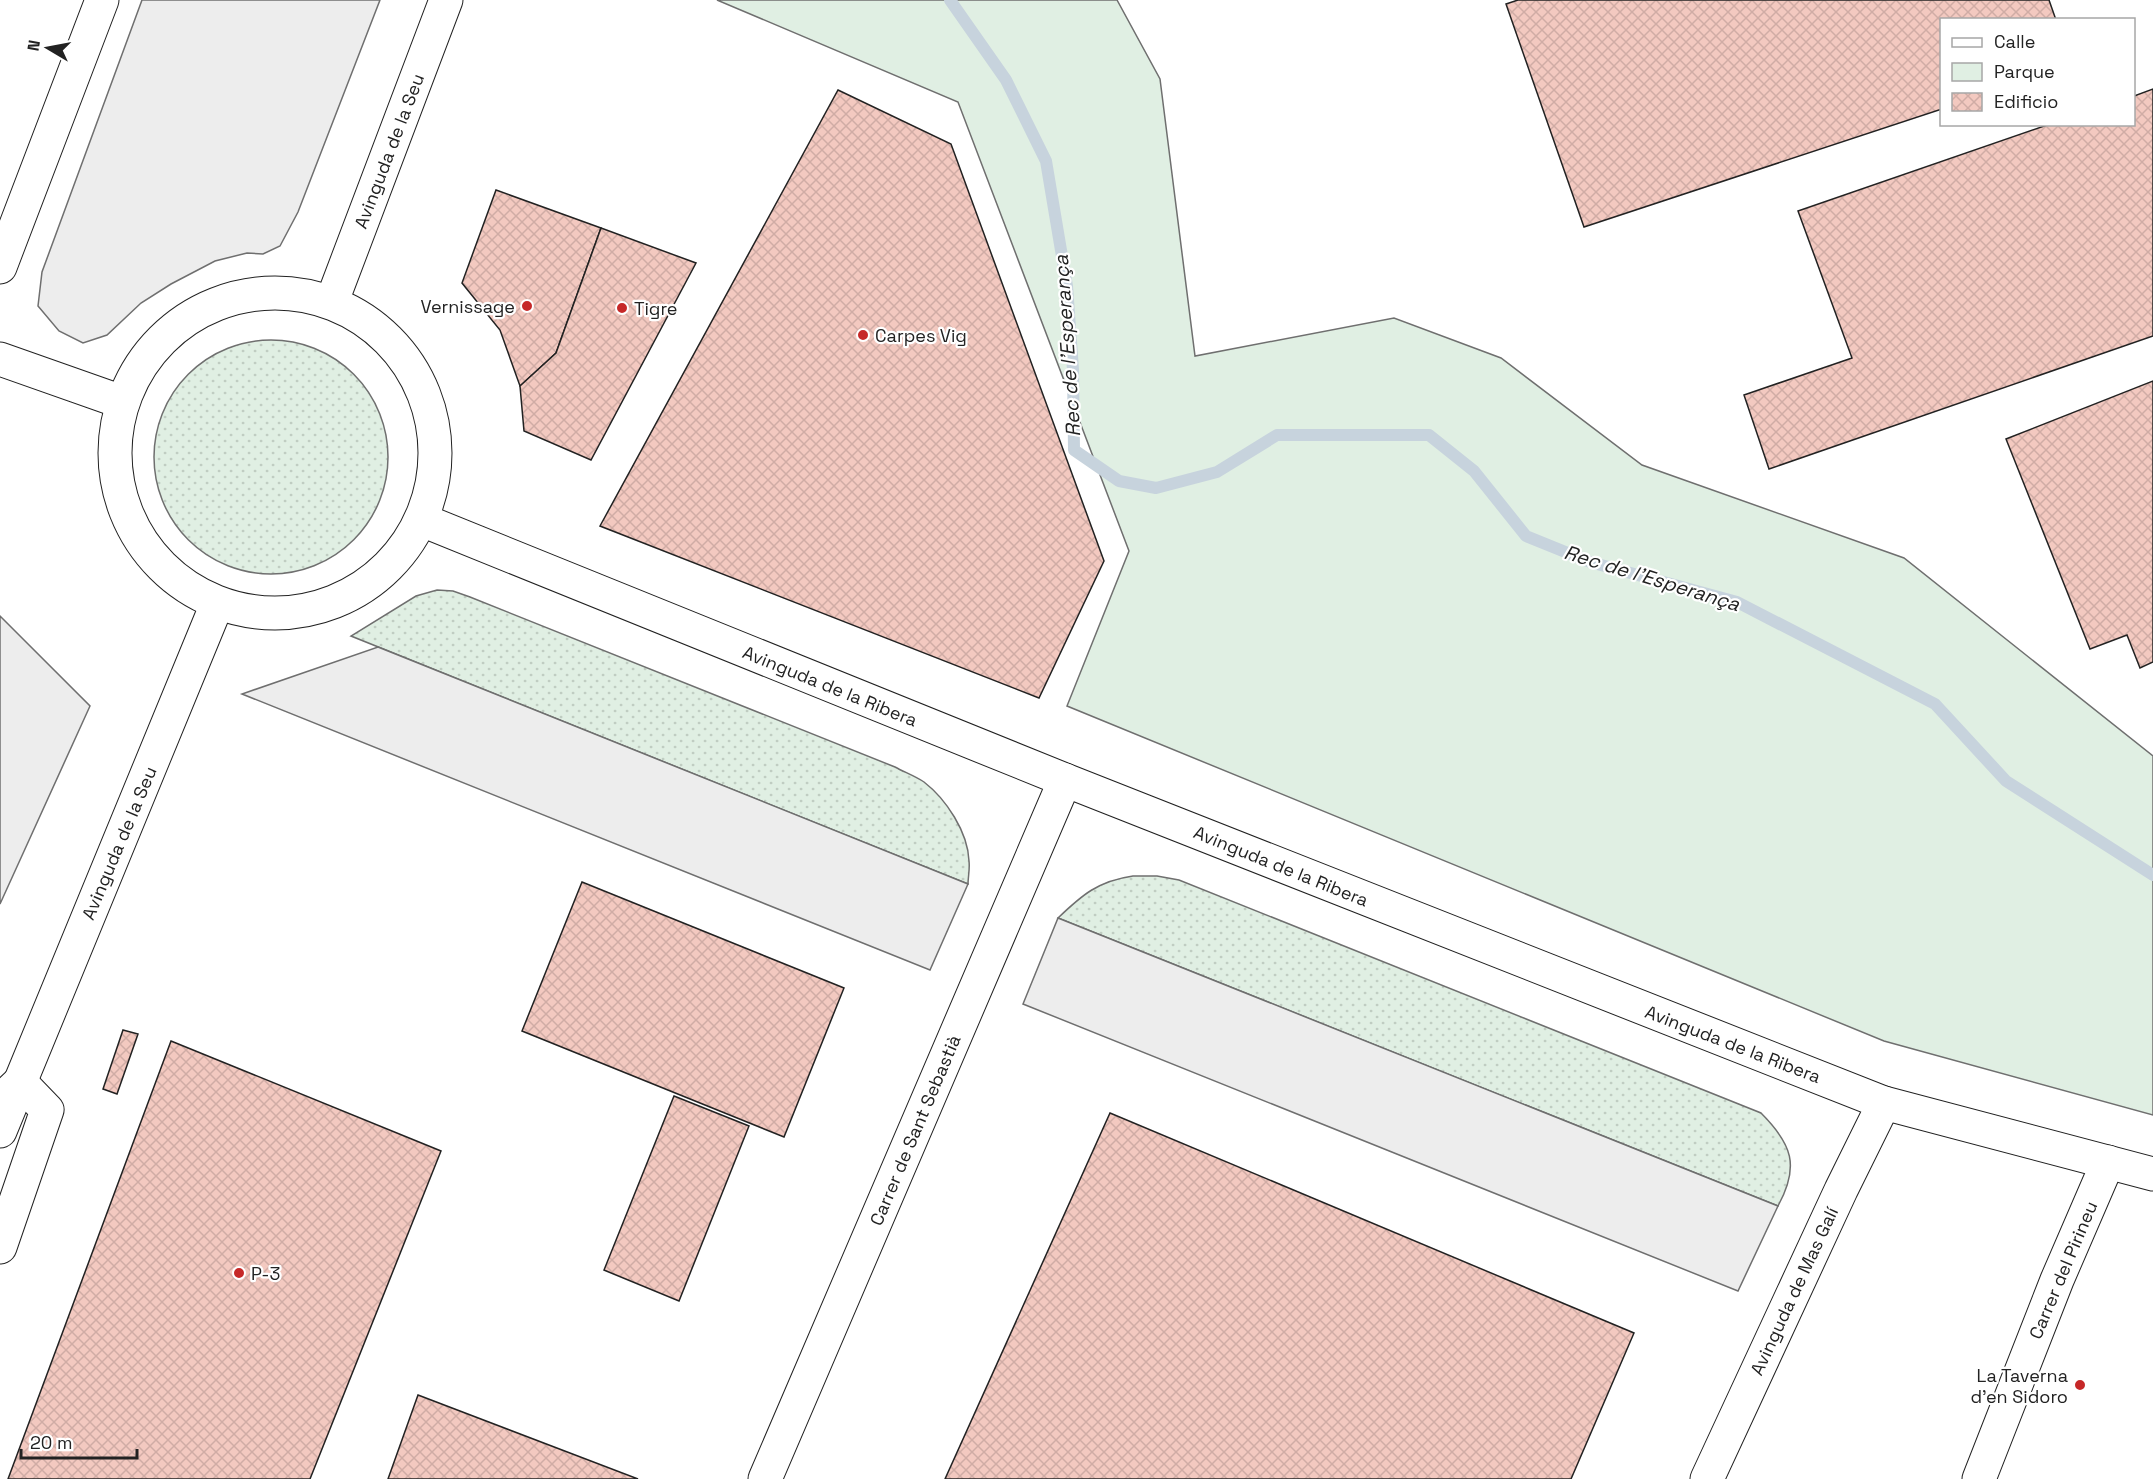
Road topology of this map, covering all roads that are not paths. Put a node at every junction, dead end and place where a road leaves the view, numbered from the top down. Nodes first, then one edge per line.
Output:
1 (102, 0) edge
2 (446, 0) edge
3 (0, 267) edge
4 (332, 301) junction
5 (0, 359) edge
6 (122, 402) junction
7 (422, 520) junction
8 (217, 604) junction
9 (1065, 780) junction
10 (10, 1091) edge
11 (1884, 1103) junction
12 (0, 1131) edge
13 (2108, 1162) junction
14 (2153, 1174) edge
15 (0, 1247) edge
16 (765, 1479) edge
17 (1707, 1479) edge
18 (1979, 1479) edge

1 - 3 street
2 - 4 street, Avinguda de la Seu
4 - 6 street
4 - 7 street
5 - 6 street
6 - 8 street
7 - 8 street
7 - 9 street, Avinguda de la Ribera
8 - 10 street, Avinguda de la Seu
9 - 11 street, Avinguda de la Ribera
9 - 16 street, Carrer de Sant Sebastià
10 - 12 street, Avinguda de la Seu
10 - 15 street
11 - 13 street, Avinguda de la Ribera
11 - 17 street, Avinguda de Mas Galí
13 - 14 street, Avinguda de la Ribera
13 - 18 street, Carrer del Pirineu

